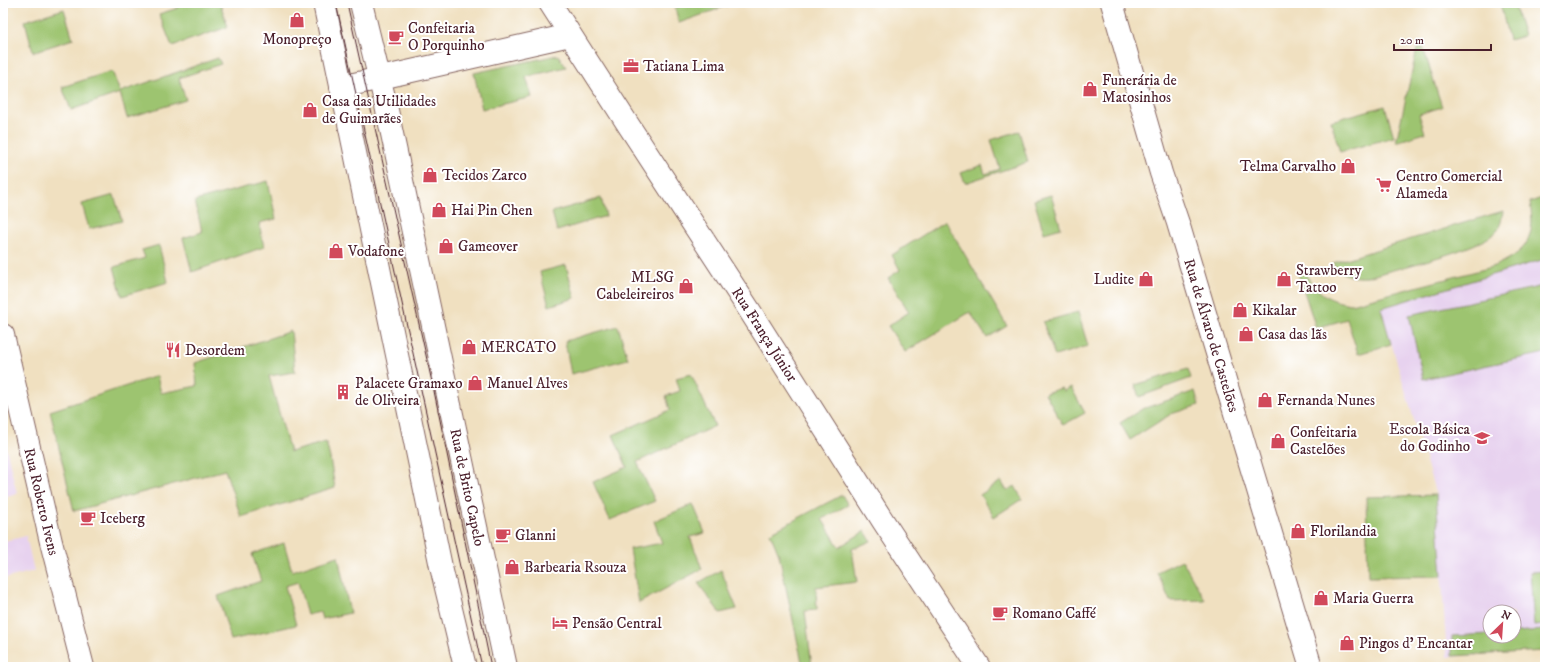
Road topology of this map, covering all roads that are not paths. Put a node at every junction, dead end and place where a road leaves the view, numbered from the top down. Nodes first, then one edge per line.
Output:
1 (324, 3) edge
2 (361, 3) edge
3 (550, 3) edge
4 (1112, 3) edge
5 (570, 35) junction
6 (380, 78) junction
7 (341, 87) junction
8 (3, 335) edge
9 (82, 667) edge
10 (465, 667) edge
11 (506, 667) edge
12 (979, 667) edge
13 (1311, 667) edge

1 - 7 street
2 - 6 street, Rua de Brito Capelo
3 - 5 street, Rua França Júnior
4 - 13 street, Rua de Álvaro de Castelões
5 - 6 street
5 - 12 street, Rua França Júnior
6 - 7 street
6 - 11 street, Rua de Brito Capelo
7 - 10 street
8 - 9 street, Rua Roberto Ivens

